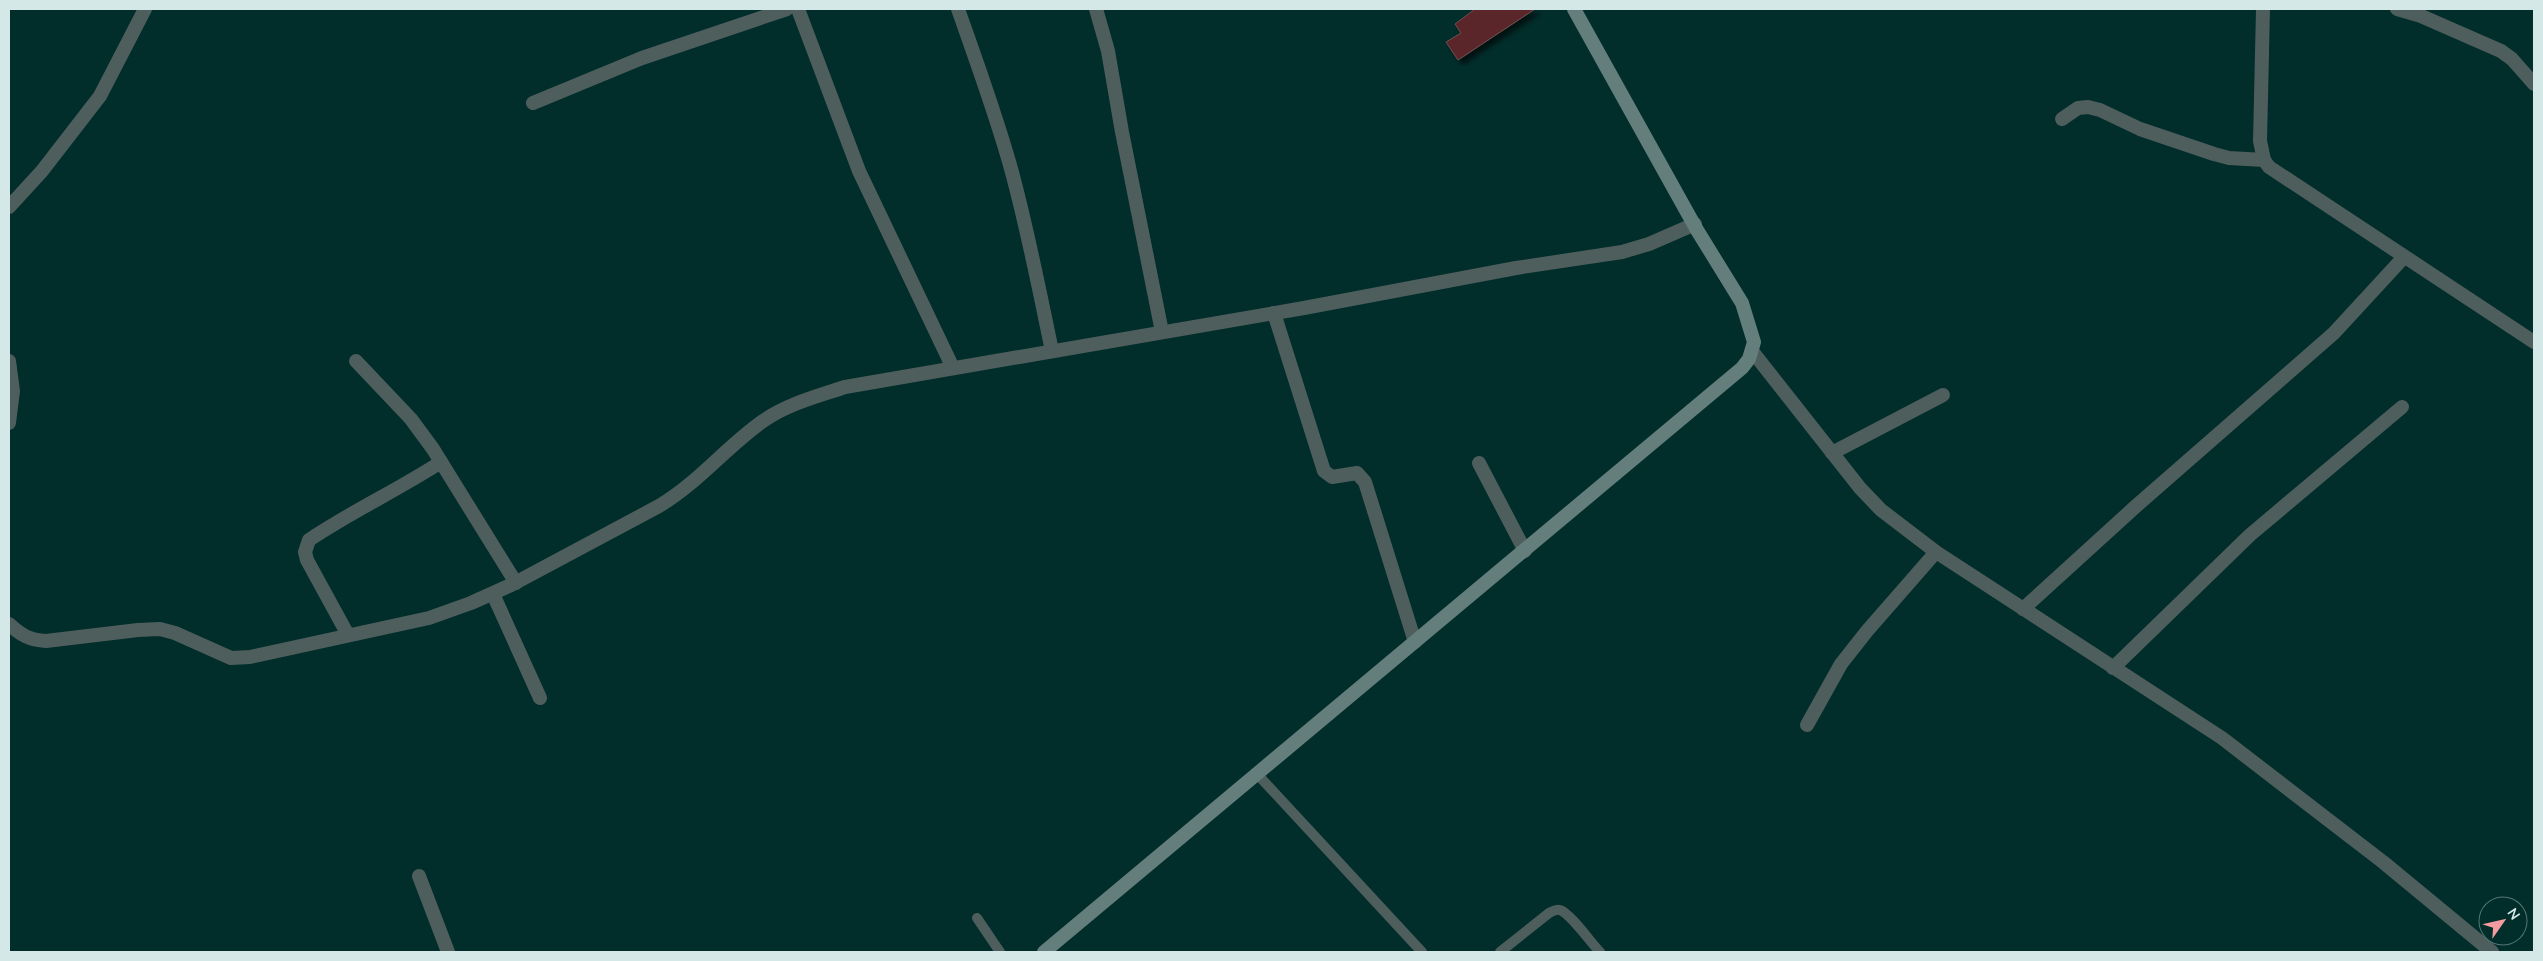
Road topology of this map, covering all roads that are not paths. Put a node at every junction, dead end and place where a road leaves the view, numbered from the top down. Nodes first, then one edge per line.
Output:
1 (145, 9) edge
2 (787, 9) edge
3 (798, 9) edge
4 (958, 9) edge
5 (1096, 9) edge
6 (1574, 9) edge
7 (2262, 9) edge
8 (2397, 9) edge
9 (2534, 84) edge
10 (533, 103) dead end
11 (2062, 119) dead end
12 (2264, 160) junction
13 (9, 207) edge
14 (1695, 224) junction
15 (2404, 257) junction
16 (1274, 313) junction
17 (1162, 332) junction
18 (2534, 342) edge
19 (1052, 351) junction
20 (1752, 351) junction
21 (9, 361) edge
22 (356, 361) dead end
23 (952, 368) junction
24 (1943, 395) dead end
25 (2402, 407) dead end
26 (9, 423) edge
27 (1832, 453) junction
28 (441, 462) junction
29 (1479, 463) dead end
30 (1525, 551) junction
31 (1936, 552) junction
32 (516, 582) junction
33 (492, 594) junction
34 (2023, 609) junction
35 (9, 624) edge
36 (348, 634) junction
37 (1415, 642) junction
38 (2113, 668) junction
39 (540, 698) dead end
40 (1807, 725) dead end
41 (1258, 775) junction
42 (419, 876) dead end
43 (977, 918) dead end
44 (448, 952) edge
45 (1000, 952) edge
46 (1044, 952) edge
47 (1422, 952) edge
48 (1500, 952) edge
49 (1600, 952) edge
50 (2492, 952) edge

1 - 13 street
2 - 10 street
3 - 23 street
4 - 19 street
5 - 17 street
6 - 14 main road
7 - 12 street
8 - 9 street
11 - 12 street
12 - 15 street
14 - 16 street
14 - 20 main road
15 - 18 street
15 - 34 street
16 - 17 street
16 - 37 street
17 - 19 street
19 - 23 street
20 - 27 street
20 - 30 main road
21 - 26 street
22 - 28 street
23 - 32 street
24 - 27 street
25 - 38 street
27 - 31 street
28 - 32 street
28 - 36 street
29 - 30 street
30 - 37 main road
31 - 34 street
31 - 40 street
32 - 33 street
33 - 36 street
33 - 39 street
34 - 38 street
35 - 36 street
37 - 41 main road
38 - 50 street
41 - 46 main road
41 - 47 lane
42 - 44 street
43 - 45 lane
48 - 49 lane

